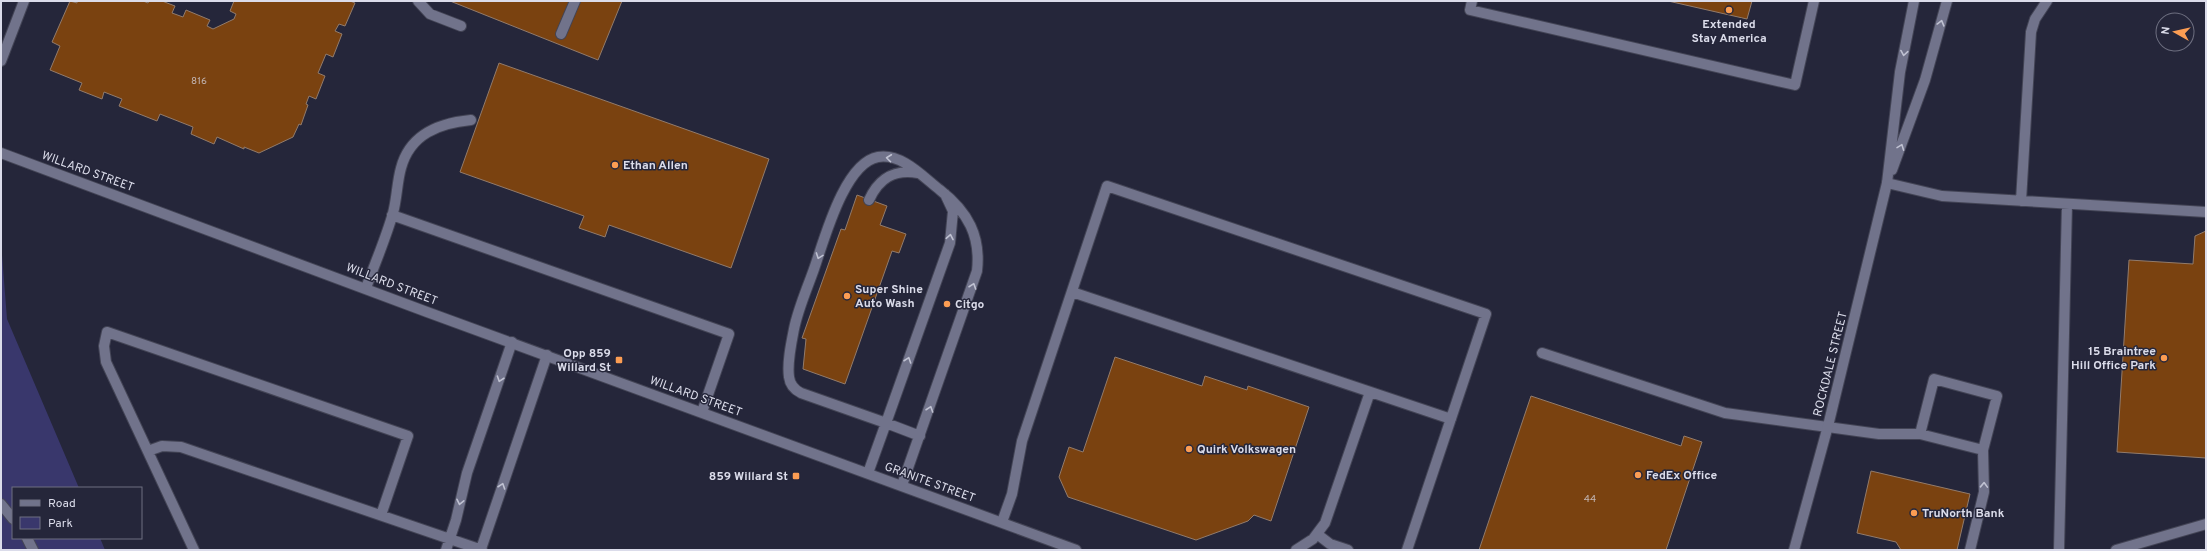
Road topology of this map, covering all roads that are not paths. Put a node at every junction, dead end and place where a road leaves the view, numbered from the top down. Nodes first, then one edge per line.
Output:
1 (24, 1) edge
2 (418, 1) edge
3 (575, 1) edge
4 (1472, 1) edge
5 (1814, 1) edge
6 (1914, 1) edge
7 (1947, 1) edge
8 (2047, 1) edge
9 (461, 26) dead end
10 (561, 34) dead end
11 (1, 61) edge
12 (471, 120) dead end
13 (1, 153) edge
14 (918, 173) junction
15 (1887, 183) junction
16 (945, 194) junction
17 (869, 200) dead end
18 (2021, 201) junction
19 (2067, 204) junction
20 (2206, 212) edge
21 (392, 215) junction
22 (366, 288) junction
23 (1072, 292) junction
24 (512, 342) junction
25 (1542, 353) dead end
26 (547, 355) junction
27 (1370, 392) junction
28 (702, 412) junction
29 (1451, 419) junction
30 (886, 423) junction
31 (1828, 426) junction
32 (1920, 434) junction
33 (920, 436) junction
34 (775, 439) joint
35 (1983, 450) junction
36 (148, 451) junction
37 (868, 473) junction
38 (902, 485) junction
39 (1, 504) edge
40 (381, 515) junction
41 (12, 518) edge
42 (1002, 522) junction
43 (2206, 524) edge
44 (1317, 534) junction
45 (28, 539) edge
46 (450, 539) junction
47 (34, 550) edge
48 (194, 550) edge
49 (446, 550) edge
50 (481, 550) edge
51 (1076, 550) edge
52 (1296, 550) edge
53 (1348, 550) edge
54 (1407, 550) edge
55 (1794, 550) edge
56 (1970, 550) edge
57 (2060, 550) edge
58 (2116, 550) edge

1 - 11 main road
2 - 9 main road
3 - 10 main road
4 - 5 main road
6 -> 15 main road, ROCKDALE STREET
15 -> 7 main road, ROCKDALE STREET
8 - 18 main road
12 - 21 main road
13 - 22 main road, WILLARD STREET
14 - 16 main road
14 - 17 main road
14 -> 30 main road
15 - 18 main road
15 - 31 main road, ROCKDALE STREET
30 -> 16 main road
33 -> 16 main road
18 - 19 main road
19 - 20 main road
19 - 57 main road
21 - 22 main road
21 - 28 main road
22 - 24 main road, WILLARD STREET
23 - 27 main road
23 - 29 main road
23 - 42 main road
24 - 26 main road, WILLARD STREET
24 -> 46 main road
25 - 31 main road
26 - 28 main road, WILLARD STREET
50 -> 26 main road
27 - 29 main road
27 - 44 main road
28 - 34 main road, WILLARD STREET
29 - 54 main road
30 - 33 main road
30 - 37 main road
31 - 32 main road
31 - 55 main road, ROCKDALE STREET
32 - 35 main road
32 - 35 main road
33 - 38 main road
34 - 37 main road, GRANITE STREET
56 -> 35 main road
36 - 40 main road
36 - 40 main road
36 - 48 main road
37 - 38 main road, GRANITE STREET
38 - 42 main road, GRANITE STREET
39 - 41 main road
40 - 46 main road
42 - 51 main road, GRANITE STREET
43 - 58 main road
44 - 52 main road
44 - 53 main road
45 - 47 main road
46 - 49 main road
46 - 50 main road

